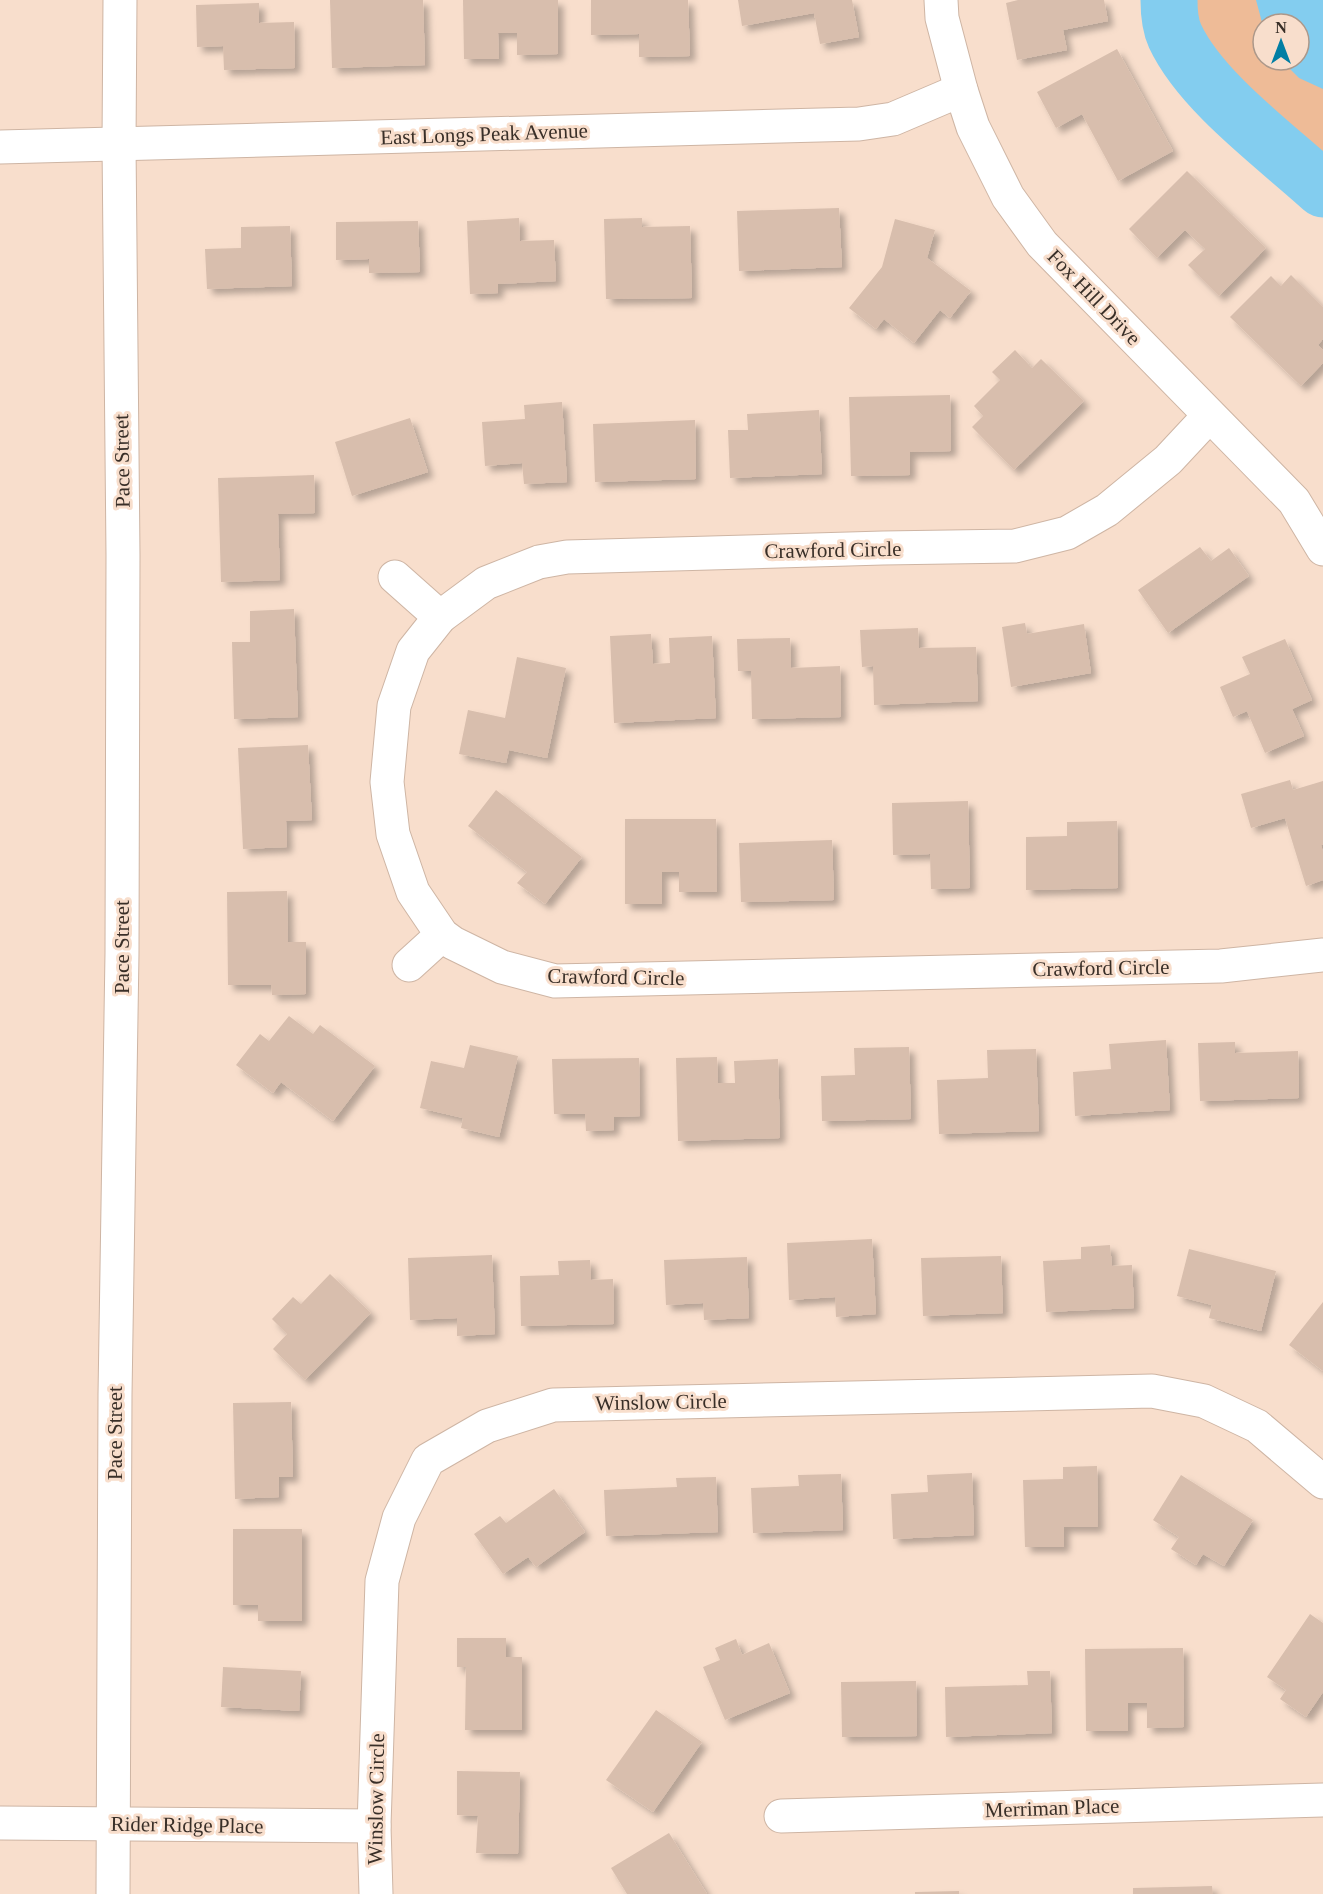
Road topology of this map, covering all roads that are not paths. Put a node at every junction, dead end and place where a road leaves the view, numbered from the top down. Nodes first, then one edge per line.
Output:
1 (120, 0) edge
2 (941, 0) edge
3 (961, 90) junction
4 (119, 144) junction
5 (0, 147) edge
6 (1209, 416) junction
7 (1323, 549) edge
8 (395, 577) dead end
9 (440, 617) junction
10 (442, 935) junction
11 (1323, 955) edge
12 (409, 965) dead end
13 (1323, 1482) edge
14 (1323, 1800) edge
15 (781, 1816) dead end
16 (0, 1823) edge
17 (114, 1824) junction
18 (374, 1827) junction
19 (113, 1894) edge
20 (376, 1894) edge

1 - 4 street, Pace Street
2 - 3 street, Fox Hill Drive
3 - 4 street, East Longs Peak Avenue
3 - 6 street, Fox Hill Drive
4 - 5 street, East Longs Peak Avenue
4 - 17 street, Pace Street
6 - 7 street, Fox Hill Drive
6 - 9 street, Crawford Circle
8 - 9 street
9 - 10 street, Crawford Circle
10 - 11 street, Crawford Circle
10 - 12 street
13 - 18 street, Winslow Circle
14 - 15 street, Merriman Place
16 - 17 street, Rider Ridge Place
17 - 18 street, Rider Ridge Place
17 - 19 street, Pace Street
18 - 20 street, Winslow Circle

